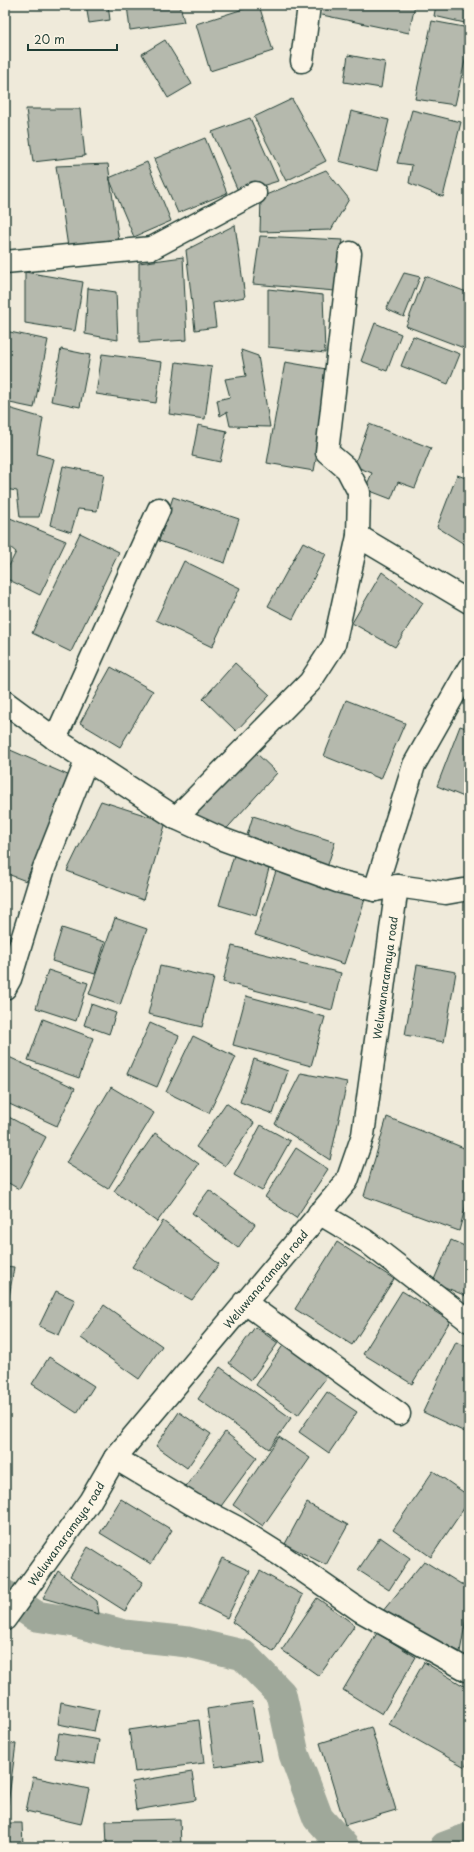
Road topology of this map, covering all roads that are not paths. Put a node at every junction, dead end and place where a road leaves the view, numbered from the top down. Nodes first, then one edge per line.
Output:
1 (309, 5) edge
2 (302, 61) dead end
3 (255, 193) dead end
4 (350, 253) dead end
5 (5, 262) edge
6 (159, 509) dead end
7 (358, 536) junction
8 (469, 602) edge
9 (469, 668) edge
10 (5, 702) edge
11 (55, 739) junction
12 (87, 759) junction
13 (176, 818) junction
14 (396, 886) junction
15 (469, 889) edge
16 (375, 890) junction
17 (5, 988) edge
18 (319, 1213) junction
19 (244, 1302) junction
20 (469, 1321) edge
21 (399, 1414) dead end
22 (115, 1458) junction
23 (5, 1619) edge
24 (469, 1671) edge

1 - 2 street
3 - 5 street
4 - 7 street
6 - 11 street
7 - 8 street
7 - 13 street
9 - 16 street
10 - 11 street
11 - 12 street
12 - 13 street
12 - 17 street
13 - 16 street
14 - 15 street
14 - 16 street
14 - 18 street, Weluwanaramaya road
18 - 19 street, Weluwanaramaya road
18 - 20 street
19 - 21 street
19 - 22 street, Weluwanaramaya road
22 - 23 street, Weluwanaramaya road
22 - 24 street

